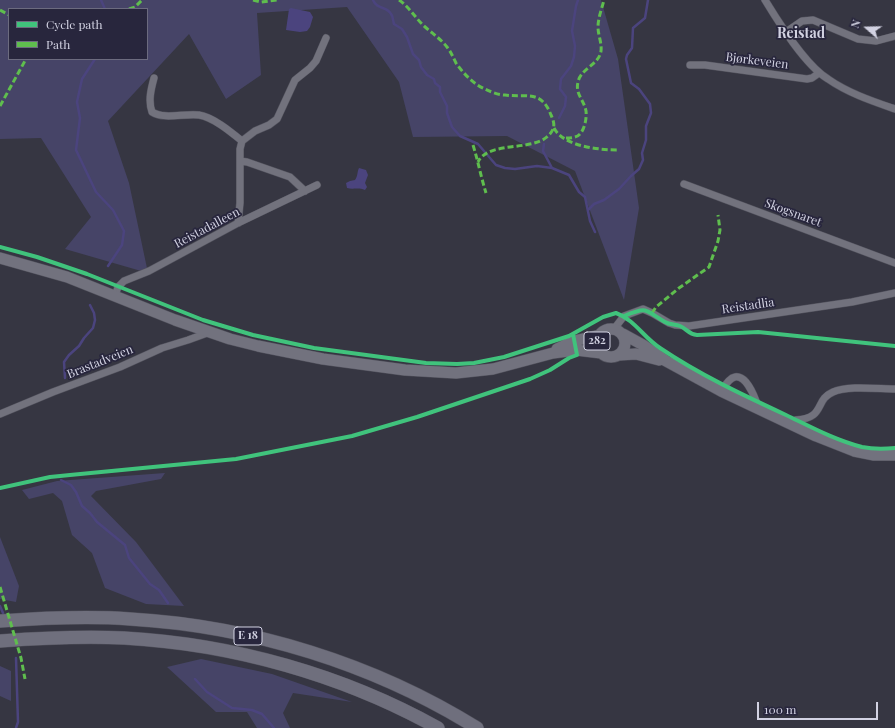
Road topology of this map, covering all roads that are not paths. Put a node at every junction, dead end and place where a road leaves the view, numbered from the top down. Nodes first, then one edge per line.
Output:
1 (765, 0) edge
2 (786, 32) junction
3 (895, 36) edge
4 (326, 38) dead end
5 (690, 65) dead end
6 (819, 73) junction
7 (154, 78) dead end
8 (895, 109) edge
9 (242, 141) junction
10 (240, 161) junction
11 (684, 184) dead end
12 (317, 185) dead end
13 (305, 191) junction
14 (238, 223) junction
15 (0, 258) edge
16 (895, 264) edge
17 (895, 293) edge
18 (115, 296) junction
19 (210, 332) junction
20 (618, 332) junction
21 (600, 335) junction
22 (553, 353) junction
23 (601, 353) junction
24 (619, 355) junction
25 (666, 361) junction
26 (895, 389) edge
27 (721, 391) junction
28 (756, 401) dead end
29 (0, 414) edge
30 (796, 420) dead end
31 (895, 455) edge
32 (0, 621) edge
33 (0, 641) edge
34 (438, 728) edge
35 (477, 728) edge

1 - 2 street
2 - 3 street
2 - 6 street
4 - 9 street
5 - 6 street, Bjørkeveien
6 - 8 street
7 - 9 street
9 - 10 street
10 - 13 street
10 - 14 street
11 - 16 street, Skogsnaret
12 - 13 street, Reistadalleen
13 - 14 street, Reistadalleen
14 - 18 street, Reistadalleen
15 - 18 main road, 282
17 - 20 street, Reistadlia
18 - 19 main road, 282
19 - 22 main road, 282
19 - 29 street, Brastadveien
20 - 21 main road, 282
20 - 24 main road, 282
20 - 25 main road, 282
21 - 22 main road, 282
21 - 23 main road, 282
22 - 23 main road, 282
23 - 24 main road, 282
24 - 25 main road, 282
25 - 27 main road, 282
26 - 30 street
27 - 28 street
27 - 31 main road, 282
32 - 35 highway, E 18
33 - 34 highway, E 18

